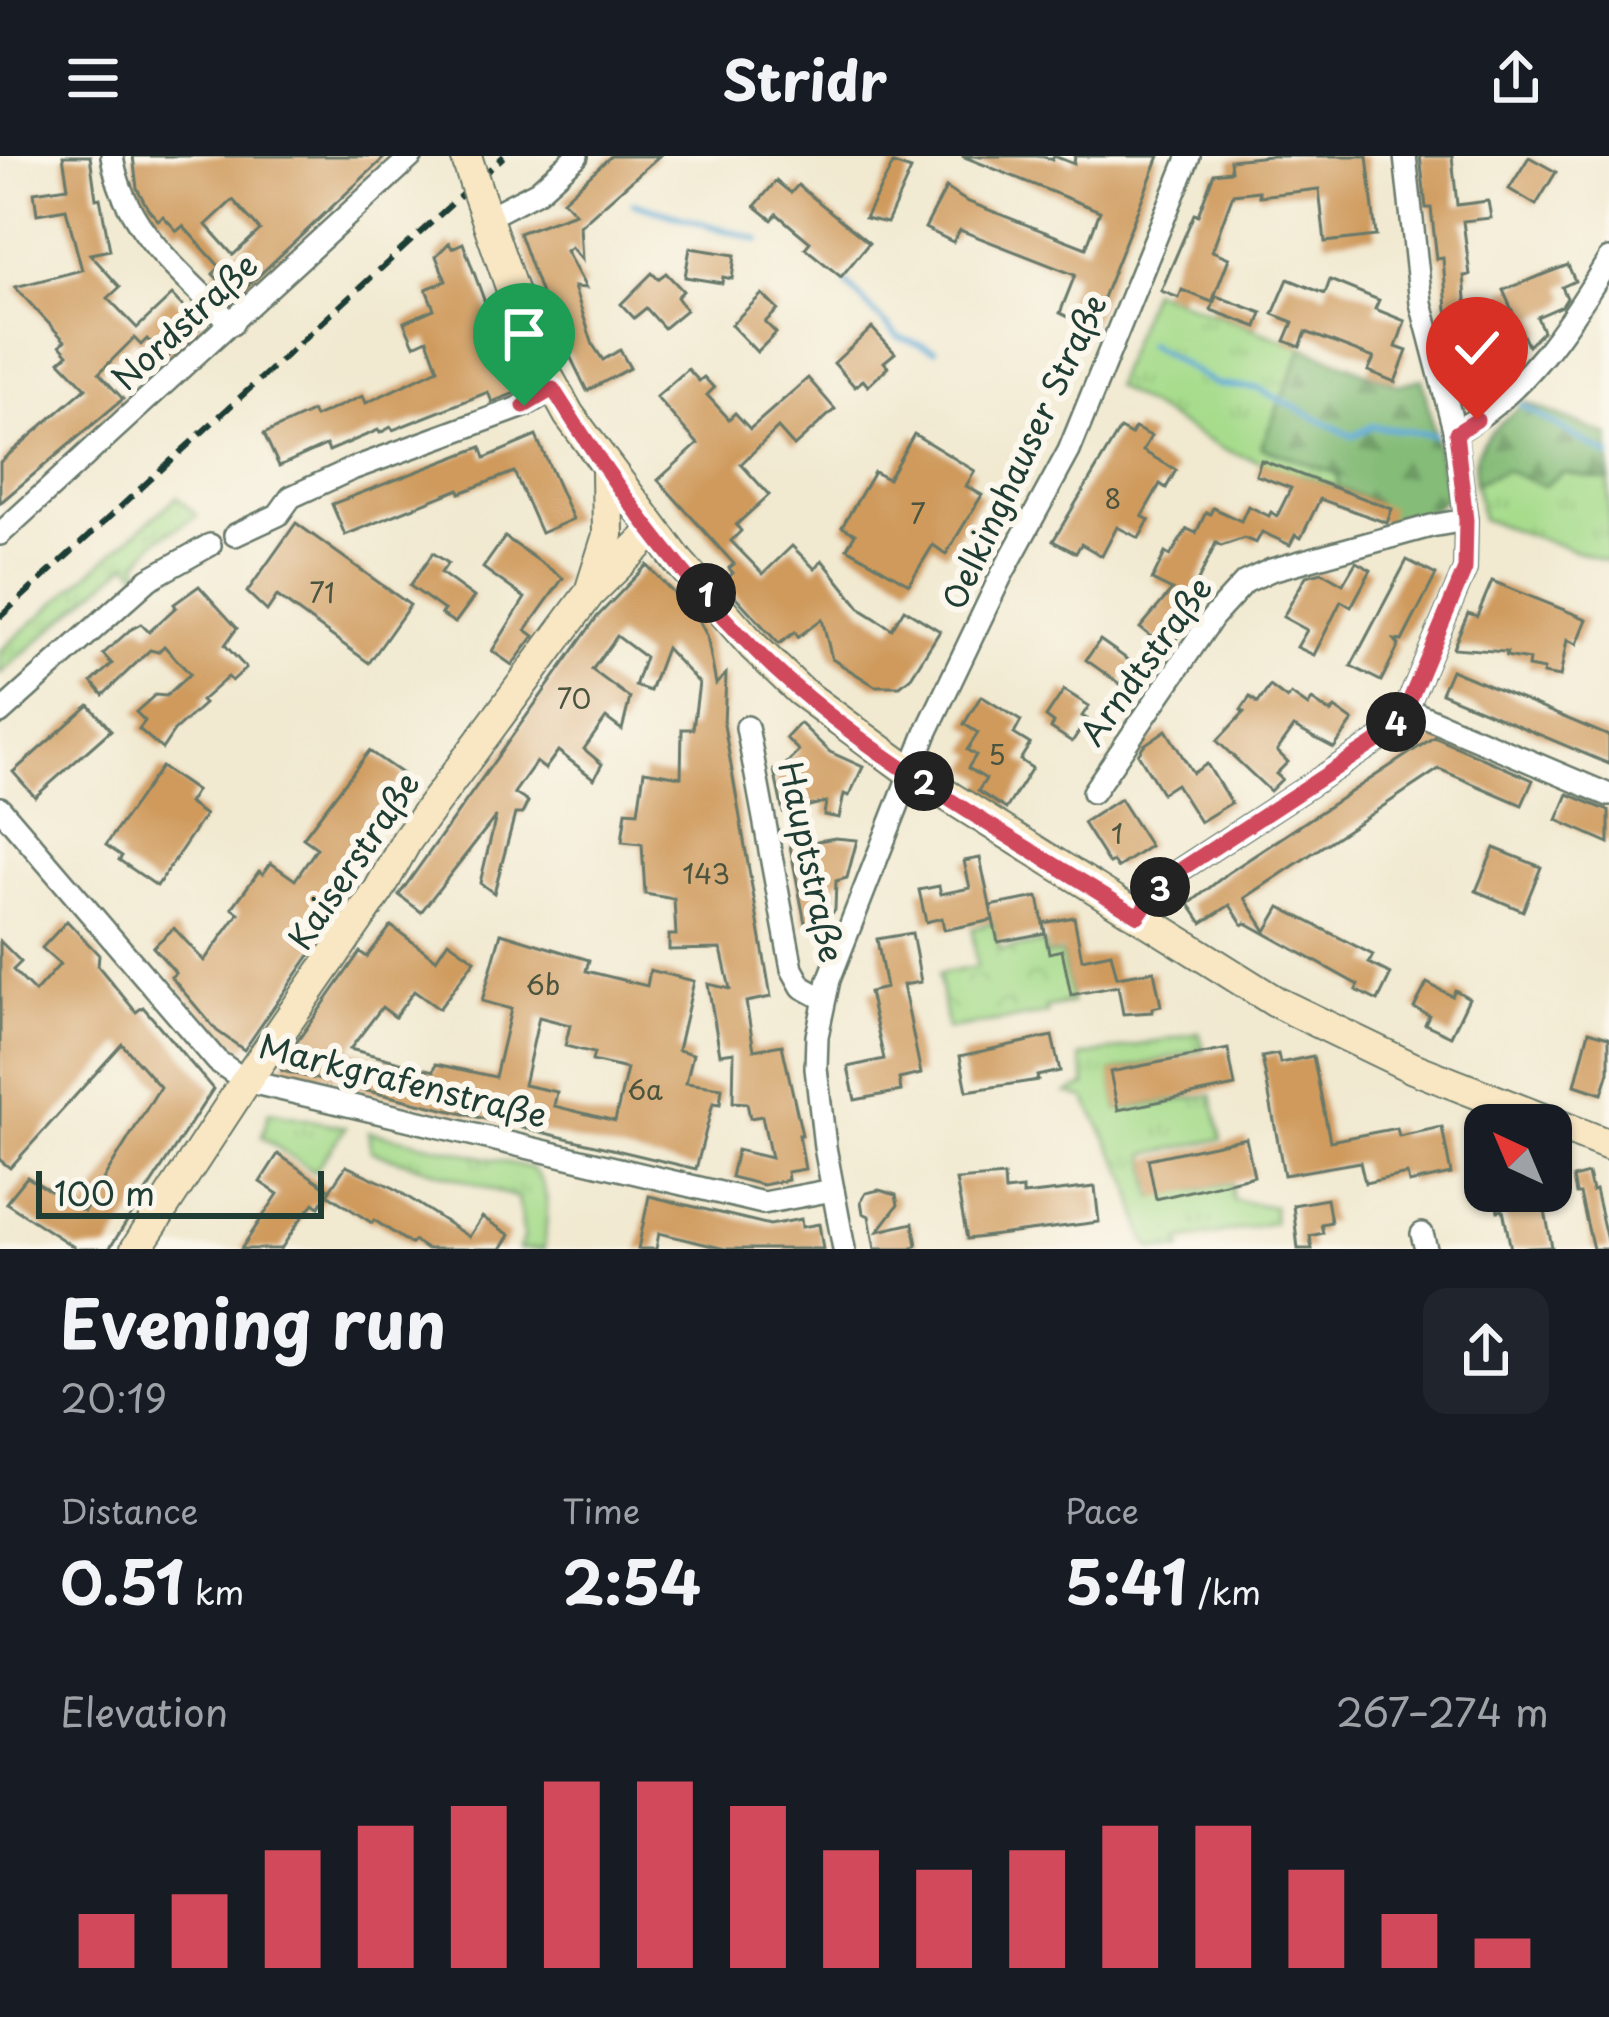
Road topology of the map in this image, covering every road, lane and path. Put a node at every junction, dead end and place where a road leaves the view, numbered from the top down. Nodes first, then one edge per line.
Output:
1 (112, 156) edge
2 (412, 156) edge
3 (466, 156) edge
4 (577, 156) edge
5 (1189, 156) edge
6 (1405, 156) edge
7 (482, 206) junction
8 (1609, 259) edge
9 (232, 324) junction
10 (553, 389) junction
11 (1456, 433) junction
12 (607, 470) junction
13 (1466, 520) junction
14 (653, 531) junction
15 (0, 534) edge
16 (235, 535) dead end
17 (210, 545) dead end
18 (589, 594) junction
19 (1406, 709) junction
20 (0, 713) edge
21 (747, 727) dead end
22 (913, 774) junction
23 (1093, 792) dead end
24 (1609, 795) edge
25 (0, 808) edge
26 (1138, 916) junction
27 (824, 999) junction
28 (246, 1081) junction
29 (1609, 1145) edge
30 (833, 1190) junction
31 (136, 1249) edge
32 (844, 1249) edge

1 - 9 street
2 - 9 street, Nordstraße
3 - 7 main road, bridge
4 - 7 street
5 - 22 street, Oelkinghauser Straße
6 - 11 street
7 - 10 main road
8 - 11 street
9 - 15 street, Nordstraße
10 - 12 main road
10 - 16 street
11 - 13 street
12 - 14 main road
12 - 18 main road
13 - 19 street
13 - 23 street, Arndtstraße
14 - 18 main road, Kaiserstraße
14 - 22 main road
17 - 20 street
18 - 28 main road, Kaiserstraße
19 - 24 street
19 - 26 street
21 - 27 street, Hauptstraße
22 - 26 main road
22 - 27 street, Hauptstraße
25 - 28 street, Markgrafenstraße
26 - 29 main road
27 - 30 street, Hauptstraße
28 - 30 street, Markgrafenstraße
28 - 31 main road, Kaiserstraße
30 - 32 street, Hauptstraße

